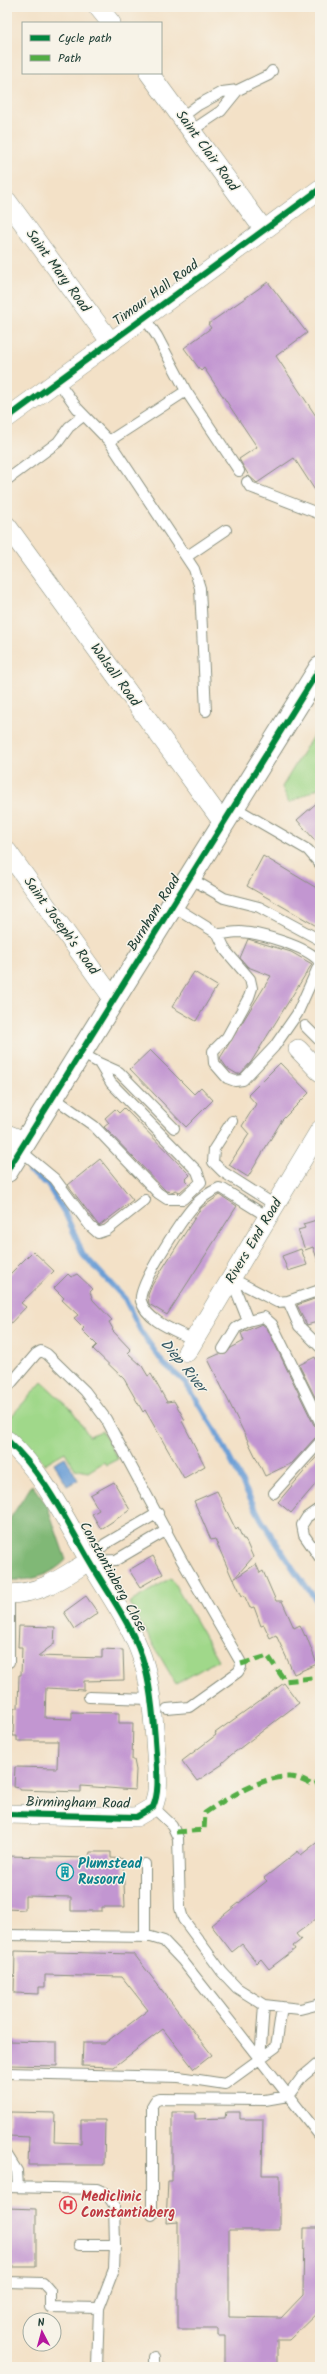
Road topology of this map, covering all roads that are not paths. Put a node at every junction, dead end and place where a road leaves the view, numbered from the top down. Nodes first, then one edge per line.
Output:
1 (98, 7) edge
2 (110, 22) edge
3 (272, 71) dead end
4 (150, 74) edge
5 (238, 90) junction
6 (187, 124) junction
7 (320, 189) edge
8 (7, 200) edge
9 (264, 230) junction
10 (144, 317) junction
11 (110, 341) junction
12 (57, 380) junction
13 (186, 391) junction
14 (84, 416) junction
15 (7, 418) edge
16 (109, 441) junction
17 (239, 471) dead end
18 (8, 479) edge
19 (246, 482) dead end
20 (320, 514) edge
21 (7, 526) edge
22 (226, 530) dead end
23 (186, 556) junction
24 (320, 668) edge
25 (206, 711) dead end
26 (229, 815) junction
27 (7, 851) edge
28 (320, 864) edge
29 (190, 878) junction
30 (173, 906) junction
31 (218, 934) junction
32 (320, 940) edge
33 (114, 1000) junction
34 (305, 1026) dead end
35 (320, 1041) edge
36 (298, 1049) dead end
37 (90, 1058) junction
38 (320, 1072) edge
39 (53, 1097) junction
40 (232, 1121) dead end
41 (174, 1128) dead end
42 (320, 1130) edge
43 (14, 1154) edge
44 (145, 1200) dead end
45 (272, 1211) junction
46 (231, 1278) junction
47 (320, 1290) edge
48 (288, 1301) junction
49 (248, 1321) junction
50 (191, 1346) joint
51 (320, 1347) edge
52 (223, 1349) dead end
53 (7, 1388) edge
54 (320, 1422) edge
55 (7, 1440) edge
56 (320, 1442) edge
57 (274, 1493) dead end
58 (320, 1508) edge
59 (158, 1513) junction
60 (167, 1530) junction
61 (320, 1558) edge
62 (89, 1561) junction
63 (8, 1594) edge
64 (9, 1662) dead end
65 (89, 1697) dead end
66 (150, 1698) junction
67 (167, 1709) dead end
68 (155, 1800) junction
69 (7, 1814) edge
70 (145, 1864) dead end
71 (7, 1935) edge
72 (144, 1937) junction
73 (320, 2004) edge
74 (264, 2005) junction
75 (282, 2007) junction
76 (260, 2060) junction
77 (320, 2062) edge
78 (7, 2073) edge
79 (288, 2096) junction
80 (320, 2136) edge
81 (7, 2155) edge
82 (7, 2187) edge
83 (18, 2187) junction
84 (152, 2215) dead end
85 (79, 2245) dead end
86 (115, 2245) junction
87 (7, 2282) edge
88 (99, 2308) junction
89 (98, 2367) edge

1 - 2 street
3 - 5 lane
4 - 6 street, Saint Clair Road
5 - 6 lane
5 - 6 lane
6 - 9 street, Saint Clair Road
7 - 9 street, Timour Hall Road
8 - 11 street, Saint Mary Road
9 - 10 street, Timour Hall Road
10 - 11 street, Timour Hall Road
10 - 13 lane
11 - 12 street, Timour Hall Road
12 - 14 lane
12 - 15 street, Timour Hall Road
13 - 16 lane
13 - 17 lane
14 - 16 lane
14 - 18 lane
16 - 23 lane
19 - 20 lane
21 - 26 street, Walsall Road
22 - 23 lane
23 - 25 lane
24 - 26 street, Burnham Road
26 - 28 lane
26 - 29 street, Burnham Road
27 - 33 street, Saint Joseph's Road
29 - 30 street, Burnham Road
29 - 32 lane
30 - 31 lane
30 - 33 street, Burnham Road
31 - 31 lane
33 - 37 street, Burnham Road
34 - 35 lane
36 - 38 street
37 - 39 street, Burnham Road
37 - 39 lane
37 - 41 lane
39 - 43 street, Burnham Road
40 - 45 lane
42 - 45 street, Rivers End Road
43 - 44 lane
45 - 46 street, Rivers End Road
45 - 50 lane
46 - 48 lane
46 - 49 lane
46 - 50 street, Rivers End Road
47 - 48 lane
48 - 51 lane
49 - 52 lane
49 - 54 lane
53 - 59 lane
55 - 62 street, Constantiaberg Close
56 - 57 lane
58 - 61 lane
59 - 60 lane
59 - 62 lane, Constantiaberg Close
60 - 62 lane
60 - 67 lane
62 - 63 street, Constantiaberg Close
62 - 66 street, Constantiaberg Close
63 - 64 lane
65 - 66 lane
66 - 68 street, Constantiaberg Close
68 - 69 street, Birmingham Road
68 - 74 lane
70 - 72 lane
71 - 72 lane
72 - 76 lane
73 - 75 lane
74 - 75 lane
74 - 76 lane
75 - 76 lane
76 - 78 lane
76 - 79 lane
77 - 79 lane
79 - 80 lane
79 - 84 lane
81 - 83 lane
82 - 83 lane
83 - 86 lane
85 - 86 lane
86 - 88 lane
87 - 88 lane
88 - 89 lane

